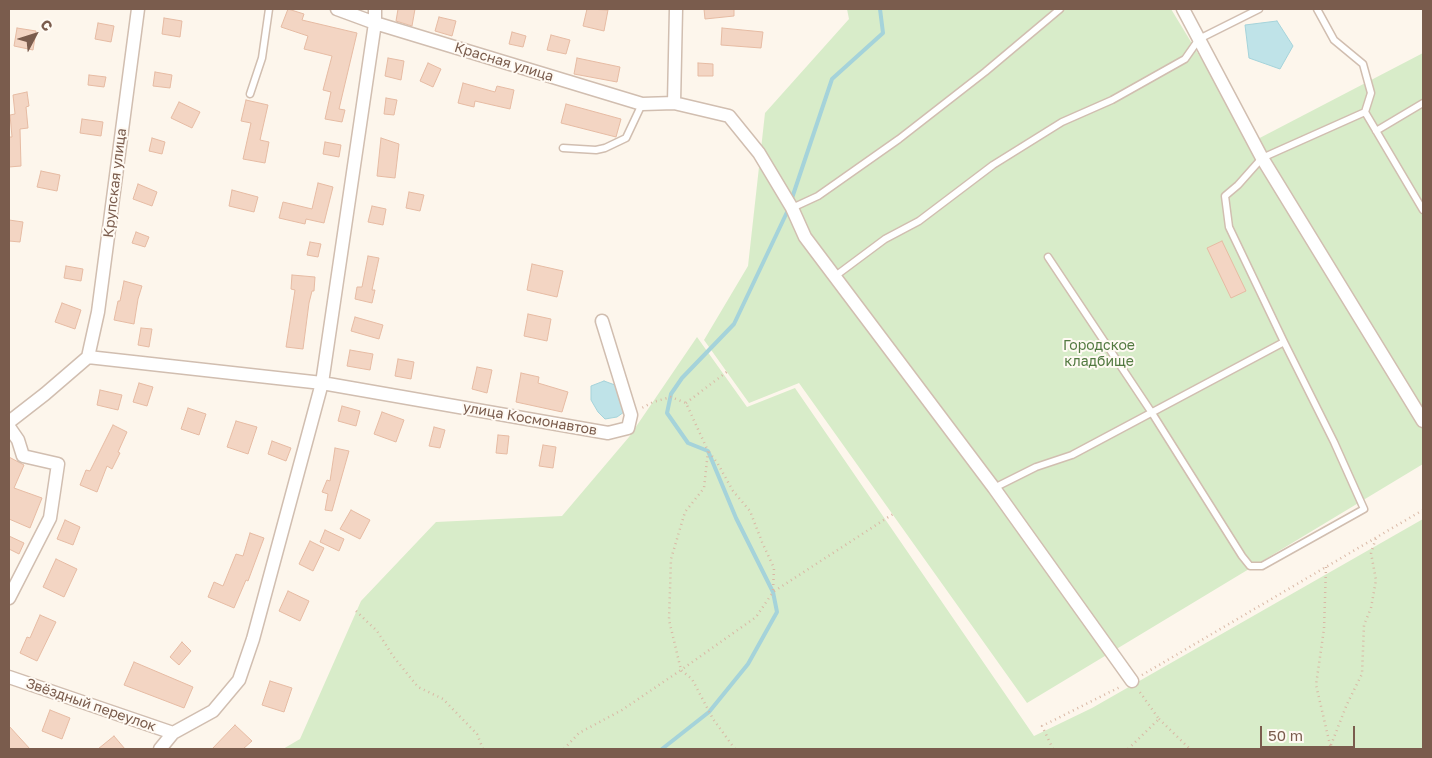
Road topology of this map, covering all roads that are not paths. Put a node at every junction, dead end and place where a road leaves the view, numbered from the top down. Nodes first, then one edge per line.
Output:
1 (138, 9) edge
2 (269, 9) edge
3 (337, 9) edge
4 (375, 9) edge
5 (676, 9) edge
6 (1060, 9) edge
7 (1182, 9) edge
8 (1259, 9) edge
9 (1316, 9) edge
10 (375, 23) junction
11 (1199, 39) junction
12 (250, 94) dead end
13 (674, 103) junction
14 (1423, 103) edge
15 (642, 104) junction
16 (1365, 112) junction
17 (1376, 131) junction
18 (563, 148) dead end
19 (1262, 158) junction
20 (792, 208) junction
21 (1423, 210) edge
22 (1048, 257) dead end
23 (834, 277) junction
24 (602, 321) dead end
25 (1284, 342) junction
26 (88, 357) junction
27 (322, 383) junction
28 (1152, 413) junction
29 (1423, 420) edge
30 (9, 422) edge
31 (9, 427) edge
32 (994, 488) junction
33 (9, 598) edge
34 (9, 677) edge
35 (1132, 681) road end
36 (174, 733) junction
37 (160, 749) edge

1 - 26 street, Крупская улица
2 - 12 lane
3 - 10 street, Красная улица
4 - 10 street
5 - 13 street
6 - 20 lane
7 - 11 street
8 - 11 lane
9 - 16 lane
10 - 15 street, Красная улица
10 - 27 street
11 - 19 street
11 - 23 lane
13 - 15 street, Красная улица
13 - 20 street, Красная улица
14 - 17 lane
15 - 18 lane
16 - 17 lane
16 - 19 lane
17 - 21 lane
19 - 25 lane
19 - 29 street
20 - 23 street, Красная улица
22 - 28 lane
23 - 32 street, Красная улица
24 - 27 street, улица Космонавтов
25 - 28 lane
25 - 28 lane
26 - 27 street, улица Космонавтов
26 - 30 street
27 - 36 street
28 - 32 lane
31 - 33 street
32 - 35 street, Красная улица
34 - 36 street, Звёздный переулок
36 - 37 street

